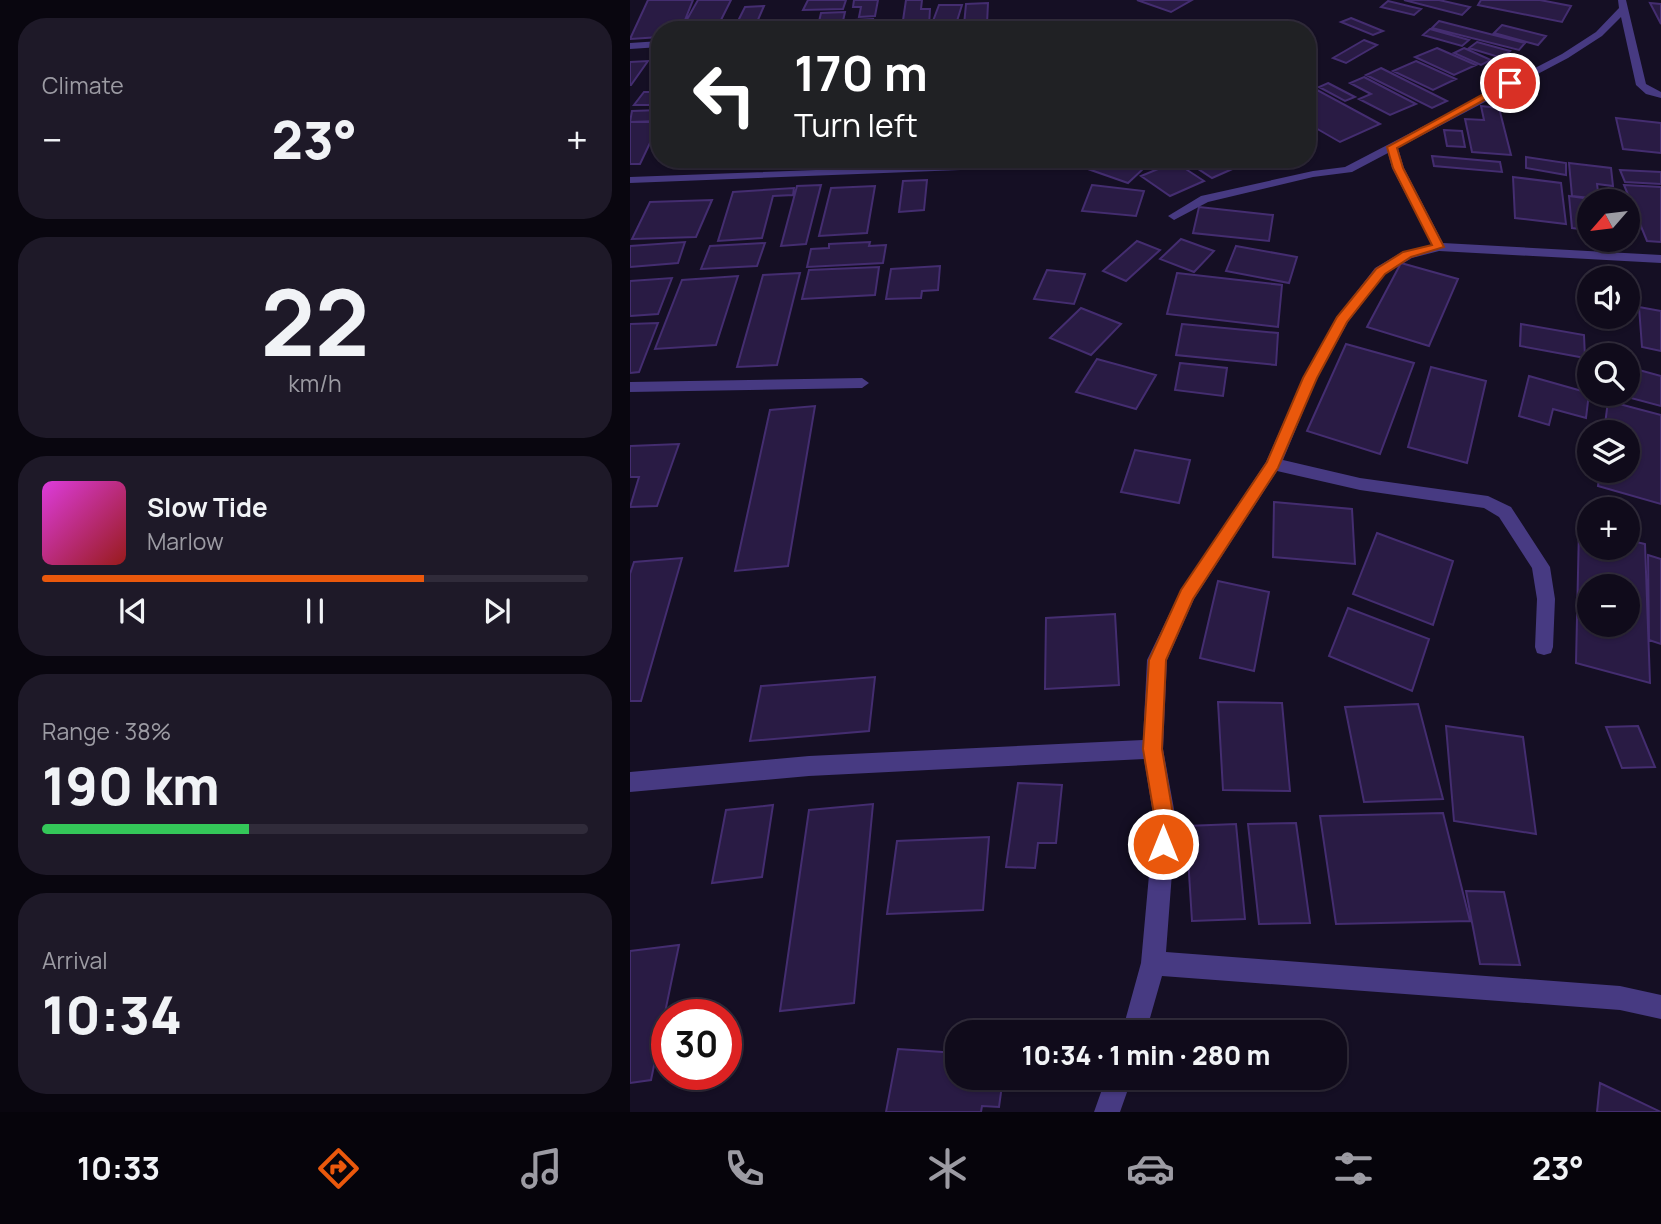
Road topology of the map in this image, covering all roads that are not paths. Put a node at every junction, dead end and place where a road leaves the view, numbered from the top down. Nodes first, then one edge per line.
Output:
1 (1623, 4) edge
2 (651, 45) edge
3 (630, 46) edge
4 (1661, 95) edge
5 (1392, 147) junction
6 (899, 168) edge
7 (630, 180) edge
8 (1174, 216) dead end
9 (1438, 247) junction
10 (1661, 259) edge
11 (862, 383) dead end
12 (630, 387) edge
13 (1273, 464) junction
14 (1544, 647) dead end
15 (1153, 749) junction
16 (630, 782) edge
17 (1153, 964) junction
18 (1661, 1007) edge
19 (1137, 1020) edge
20 (1115, 1090) edge
21 (1107, 1112) edge

1 - 4 street
1 - 5 street
2 - 3 street
5 - 8 street
5 - 9 street
6 - 7 street
9 - 10 street
9 - 13 street
11 - 12 street
13 - 14 street
13 - 15 street
15 - 16 street
15 - 17 street
17 - 18 street
17 - 19 street
20 - 21 street

